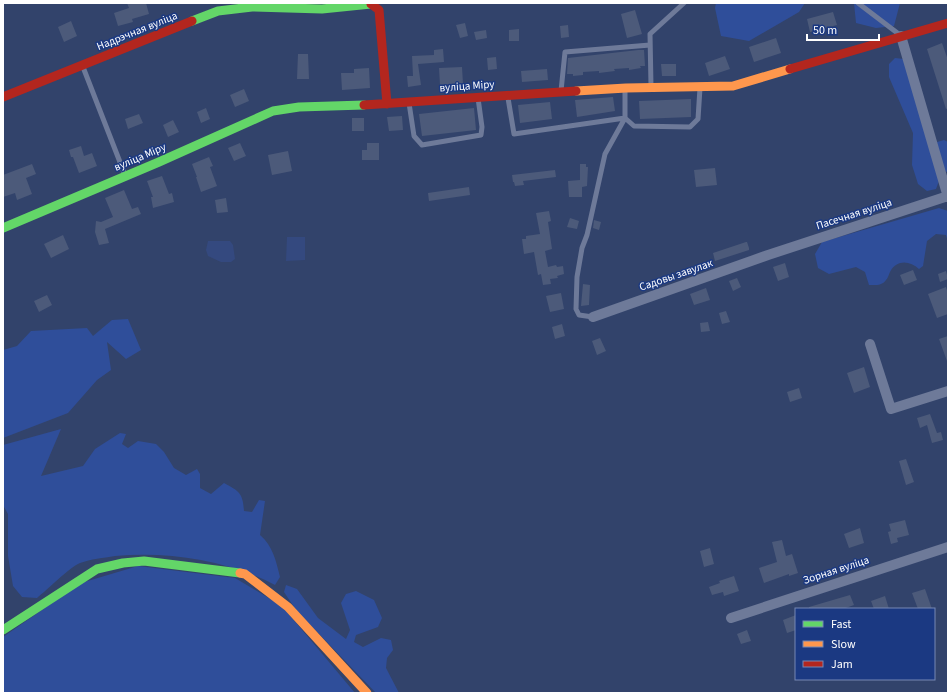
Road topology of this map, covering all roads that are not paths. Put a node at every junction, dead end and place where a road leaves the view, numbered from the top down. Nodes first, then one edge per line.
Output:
1 (684, 3) edge
2 (858, 3) edge
3 (948, 22) edge
4 (900, 36) junction
5 (650, 45) junction
6 (83, 66) junction
7 (651, 86) junction
8 (700, 87) junction
9 (626, 88) junction
10 (560, 92) junction
11 (507, 96) junction
12 (3, 97) edge
13 (478, 98) junction
14 (409, 102) junction
15 (387, 104) junction
16 (625, 118) junction
17 (125, 176) junction
18 (948, 197) edge
19 (3, 228) edge
20 (768, 255) joint
21 (593, 317) joint
22 (870, 344) dead end
23 (948, 391) edge
24 (948, 547) edge
25 (731, 618) dead end
26 (3, 630) edge
27 (367, 693) edge

1 - 5 lane
2 - 4 lane
3 - 4 street, вуліца Міру
4 - 8 street, вуліца Міру
4 - 18 street
5 - 7 lane
5 - 10 lane
6 - 12 street, Надрэчная вуліца
6 - 15 street, Надрэчная вуліца
6 - 17 lane
7 - 8 street, вуліца Міру
7 - 9 street, вуліца Міру
8 - 16 lane
9 - 10 street, вуліца Міру
9 - 16 lane
10 - 11 street, вуліца Міру
11 - 13 street, вуліца Міру
11 - 16 lane
13 - 14 street, вуліца Міру
13 - 14 lane
14 - 15 street, вуліца Міру
15 - 17 street, вуліца Міру
16 - 21 lane
17 - 19 street, вуліца Міру
18 - 20 street, Пасечная вуліца
20 - 21 street, Садовы завулак
22 - 23 street
24 - 25 street, Зорная вуліца
26 - 27 street

